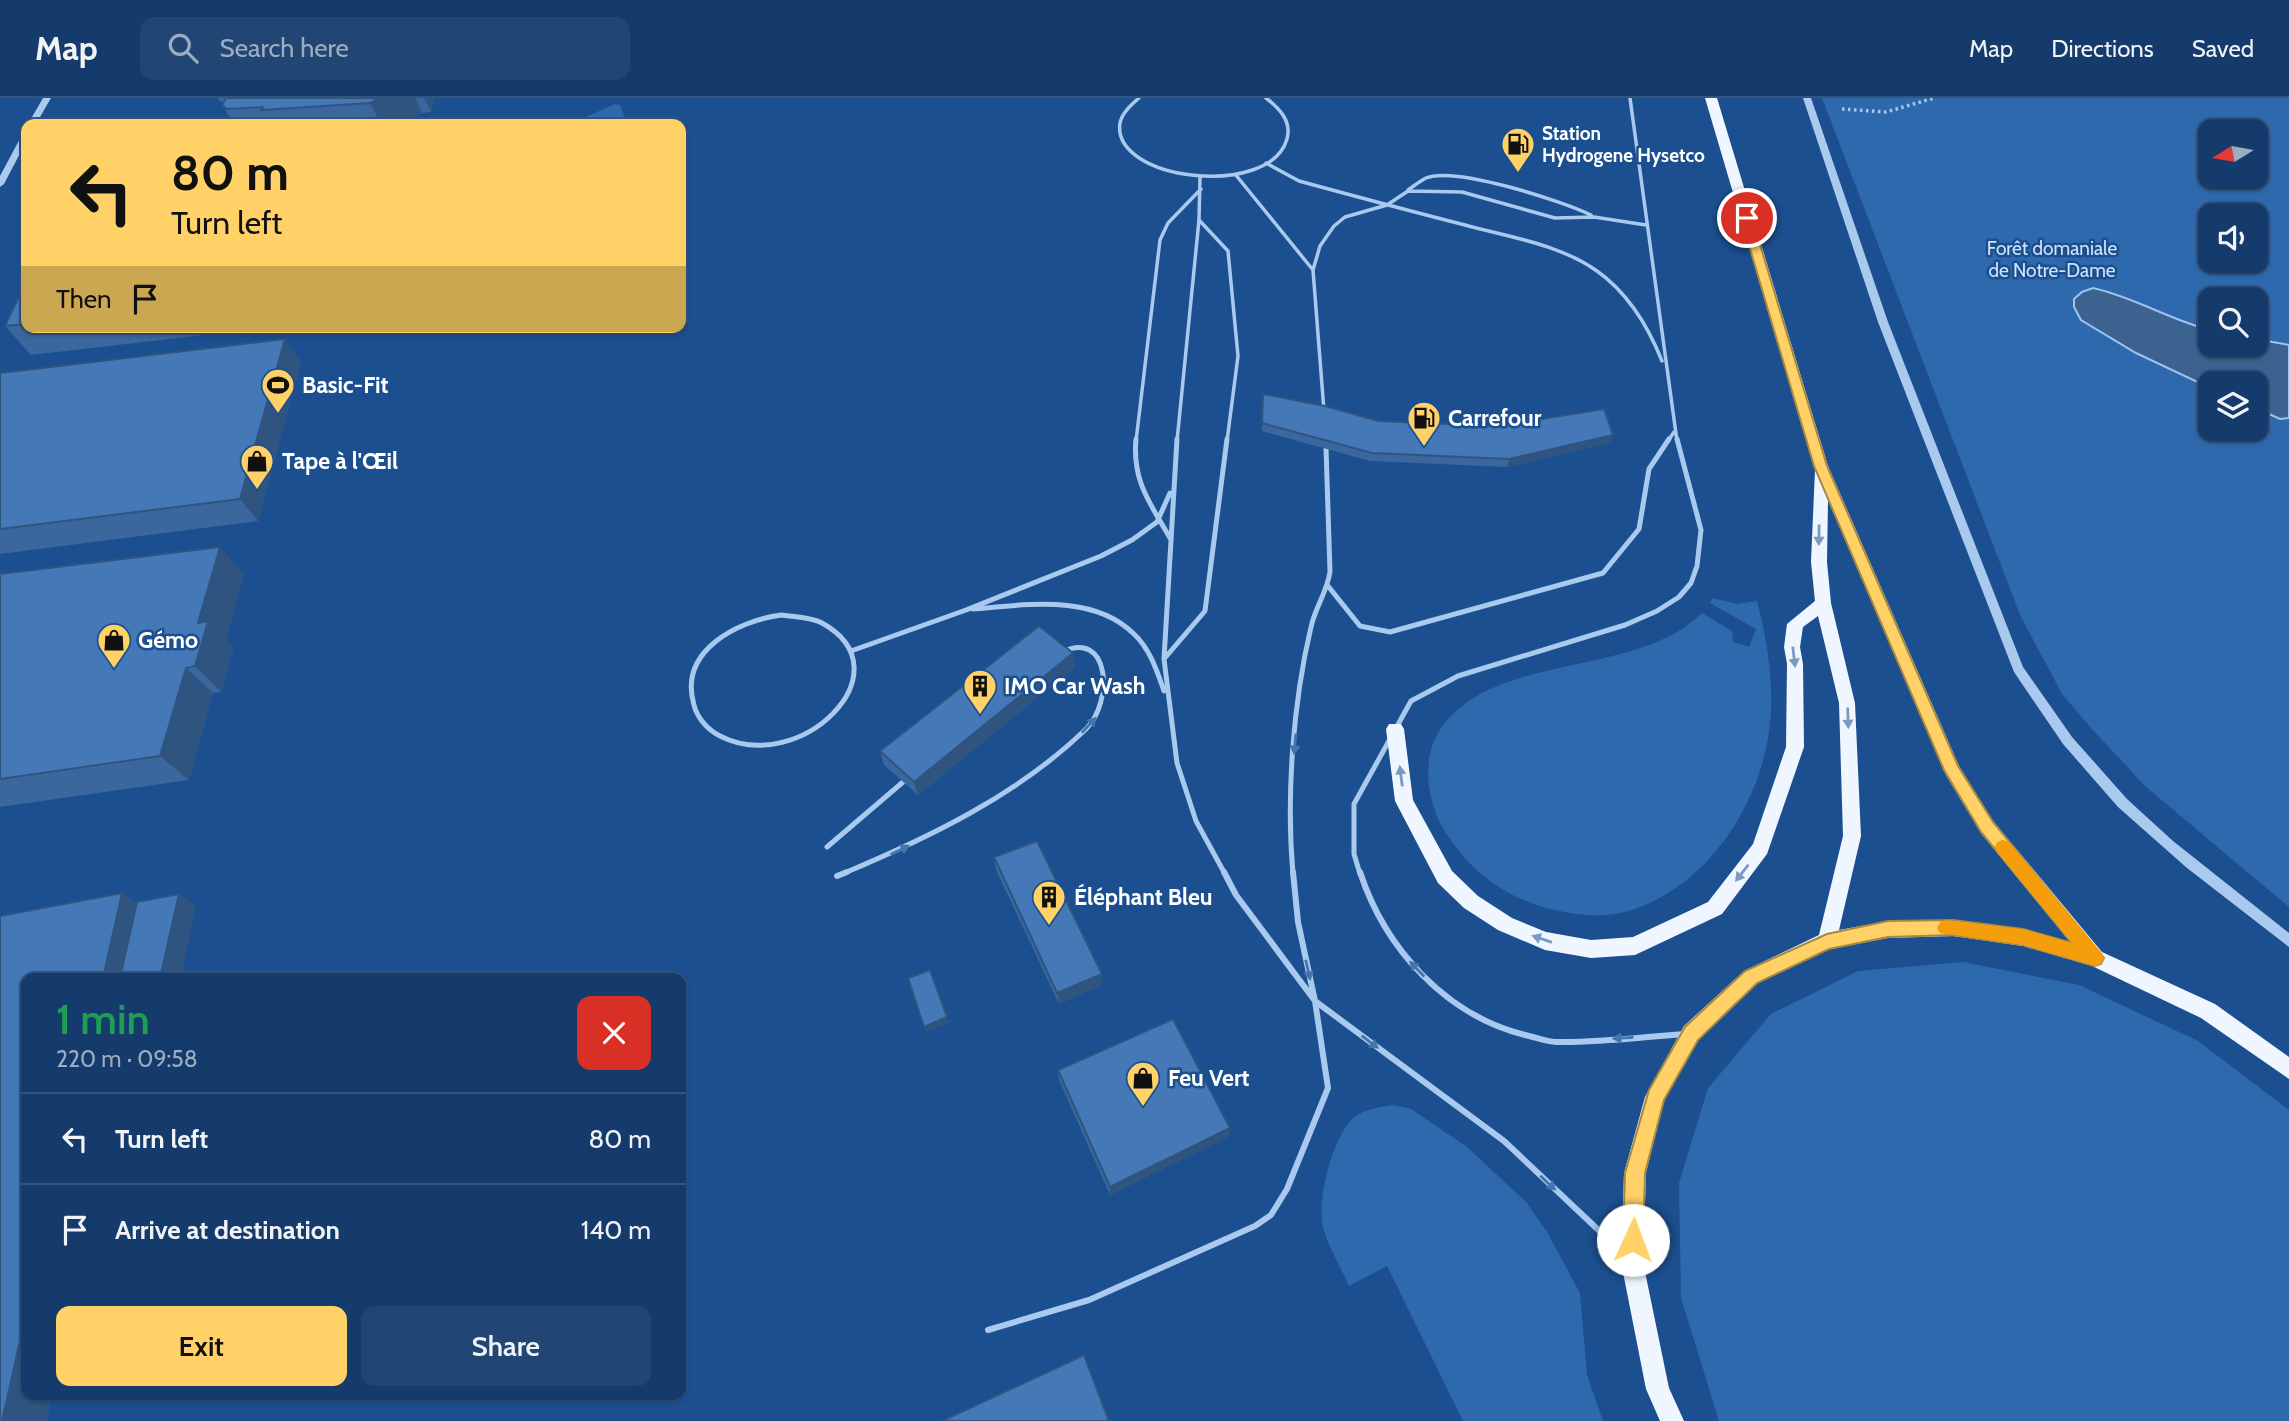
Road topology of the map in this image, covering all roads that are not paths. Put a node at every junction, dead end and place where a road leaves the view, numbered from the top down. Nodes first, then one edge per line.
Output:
1 (47, 98) edge
2 (1139, 98) edge
3 (1266, 98) edge
4 (1630, 98) edge
5 (1711, 98) edge
6 (1808, 103) edge
7 (35, 119) edge
8 (21, 144) edge
9 (1266, 163) junction
10 (1235, 174) junction
11 (1200, 177) junction
12 (0, 184) edge
13 (1201, 189) junction
14 (1408, 191) junction
15 (1387, 205) junction
16 (1594, 217) junction
17 (1199, 220) junction
18 (1646, 225) junction
19 (1313, 270) junction
20 (1666, 374) junction
21 (1324, 414) edge
22 (1675, 432) junction
23 (1326, 448) edge
24 (1821, 466) junction
25 (1172, 480) junction
26 (1158, 519) junction
27 (1170, 538) junction
28 (1328, 586) junction
29 (1823, 603) junction
30 (966, 610) junction
31 (851, 651) junction
32 (1058, 654) edge
33 (1164, 659) junction
34 (1395, 729) junction
35 (1174, 744) junction
36 (903, 782) edge
37 (827, 847) dead end
38 (837, 876) dead end
39 (2289, 941) edge
40 (1827, 942) junction
41 (2095, 958) junction
42 (1315, 1001) junction
43 (1691, 1033) junction
44 (2289, 1069) edge
45 (1632, 1262) junction
46 (988, 1330) dead end
47 (1672, 1421) edge

1 - 7 street
2 - 11 lane
3 - 9 lane
4 - 18 lane
5 - 24 main road
6 - 39 street
8 - 12 street
9 - 10 lane
9 - 15 lane
10 - 11 lane
10 - 19 lane
11 - 13 lane
13 - 17 lane
13 - 26 lane
14 - 15 lane
14 - 16 lane
14 - 16 lane
15 - 19 lane
15 - 20 lane
16 - 18 lane
17 - 25 lane
17 - 33 lane
18 - 20 lane
19 - 21 lane
20 - 22 lane
22 - 28 lane
22 - 34 lane
23 - 28 lane
24 -> 29 main road
24 - 41 main road
25 - 26 lane
25 - 27 lane
26 - 27 lane
26 - 30 lane
27 - 33 lane
28 -> 42 lane
29 -> 34 main road
29 -> 40 main road
30 - 31 lane
30 - 35 lane
31 - 31 lane
38 -> 32 lane
33 - 35 lane
43 -> 34 lane
35 - 42 lane
36 - 37 lane
40 - 41 main road
40 - 43 main road
41 - 44 main road
42 -> 45 lane
42 - 46 lane
43 - 45 main road
45 - 47 main road

